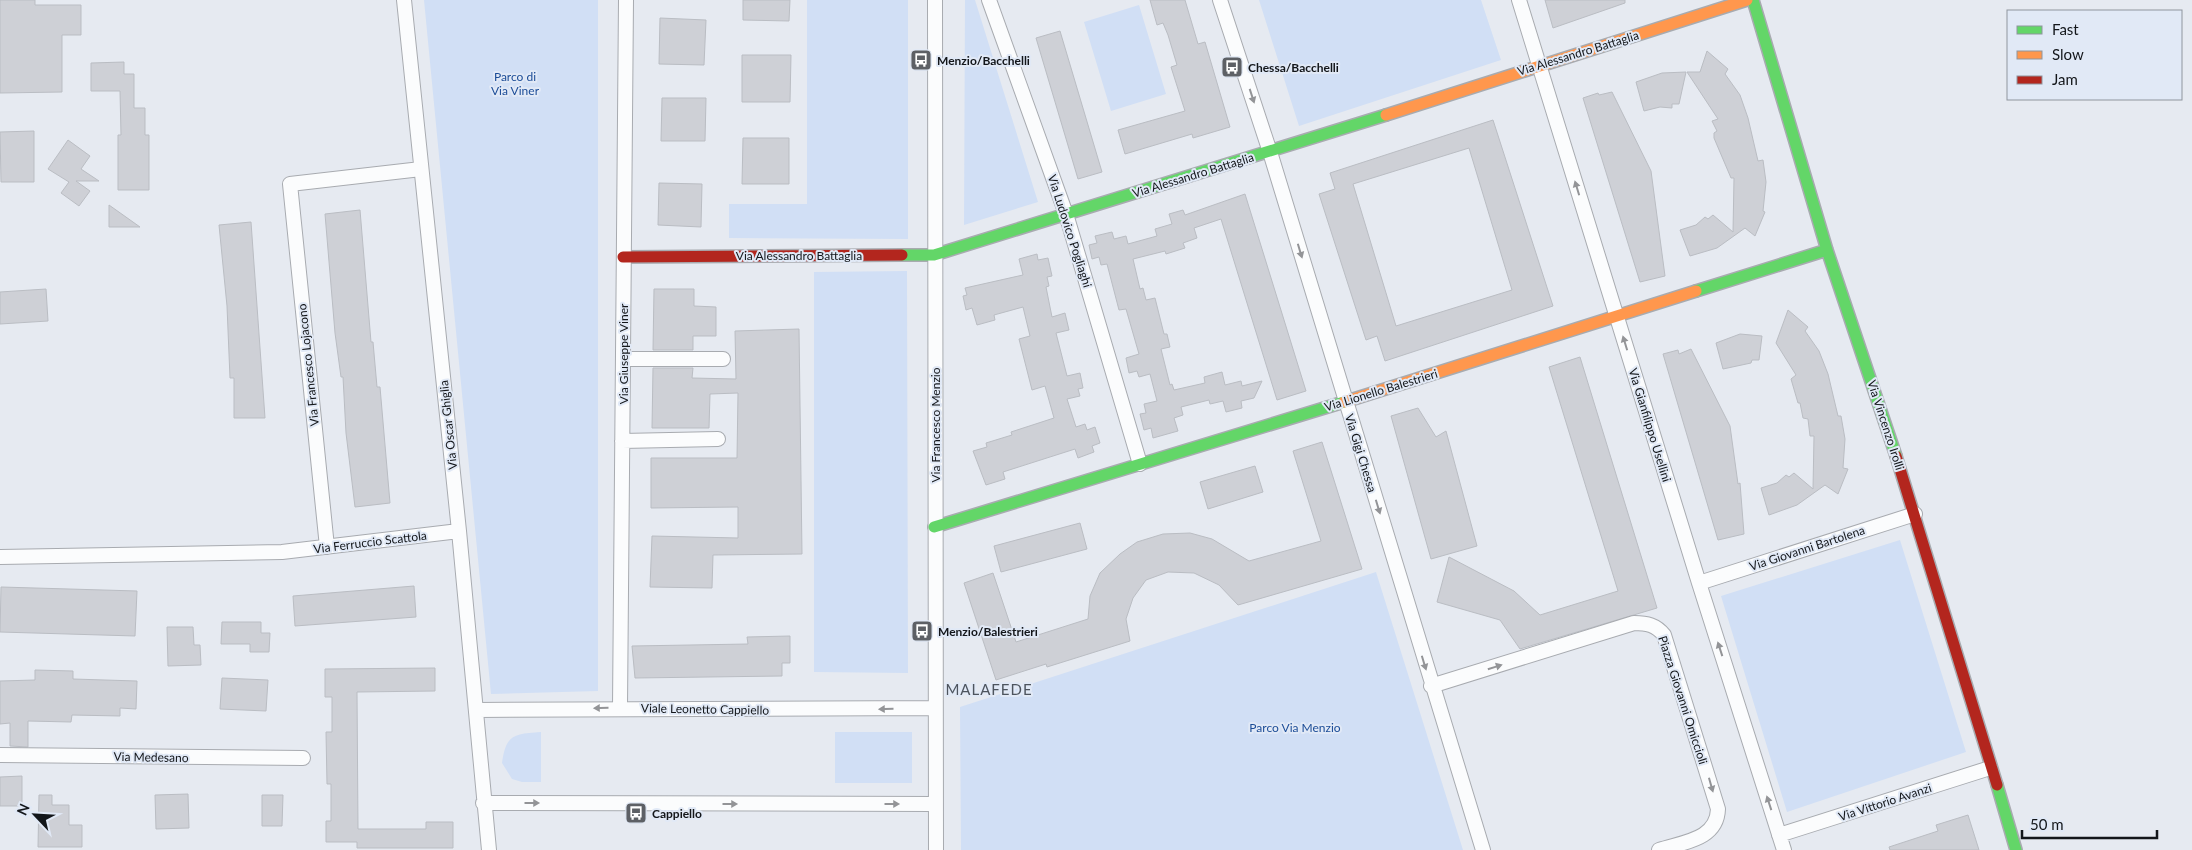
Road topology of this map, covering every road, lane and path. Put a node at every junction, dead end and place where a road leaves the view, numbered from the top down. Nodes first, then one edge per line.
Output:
1 (404, 0) edge
2 (626, 0) edge
3 (935, 0) edge
4 (989, 0) edge
5 (1220, 0) edge
6 (1519, 0) edge
7 (1747, 0) edge
8 (1753, 0) edge
9 (1539, 65) junction
10 (1270, 152) junction
11 (421, 169) junction
12 (1066, 214) junction
13 (1828, 250) junction
14 (934, 255) junction
15 (623, 256) junction
16 (1617, 316) junction
17 (622, 359) junction
18 (724, 359) dead end
19 (1346, 402) junction
20 (718, 439) dead end
21 (622, 441) junction
22 (1140, 464) junction
23 (1915, 514) junction
24 (934, 527) junction
25 (459, 531) junction
26 (327, 547) junction
27 (0, 557) edge
28 (1699, 582) junction
29 (1431, 686) junction
30 (620, 708) junction
31 (934, 708) junction
32 (476, 710) junction
33 (0, 755) edge
34 (303, 758) dead end
35 (1990, 768) junction
36 (484, 803) junction
37 (936, 804) junction
38 (1779, 835) junction
39 (489, 850) edge
40 (936, 850) edge
41 (1483, 850) edge
42 (1659, 850) edge
43 (1784, 850) edge
44 (2016, 850) edge

1 - 11 street, Via Oscar Ghiglia
2 - 15 street, Via Giuseppe Viner
3 - 14 street, Via Francesco Menzio
4 - 12 street, Via Ludovico Pogliaghi
5 -> 10 street, Via Gigi Chessa
6 - 9 street, Via Gianfilippo Usellini
7 - 9 street, Via Alessandro Battaglia
8 - 13 street, Via Vincenzo Irolli
9 - 10 street, Via Alessandro Battaglia
16 -> 9 street, Via Gianfilippo Usellini
10 - 12 street, Via Alessandro Battaglia
10 -> 19 street, Via Gigi Chessa
11 - 25 street, Via Oscar Ghiglia
11 - 26 street, Via Francesco Lojacono
12 - 14 street, Via Alessandro Battaglia
12 - 22 street, Via Ludovico Pogliaghi
13 - 16 street, Via Lionello Balestrieri
13 - 23 street, Via Vincenzo Irolli
14 - 15 street, Via Alessandro Battaglia
14 - 24 street, Via Francesco Menzio
15 - 17 street, Via Giuseppe Viner
16 - 19 street, Via Lionello Balestrieri
28 -> 16 street, Via Gianfilippo Usellini
17 - 18 street
17 - 21 street, Via Giuseppe Viner
19 - 22 street, Via Lionello Balestrieri
19 -> 29 street, Via Gigi Chessa
20 - 21 street
21 - 30 street, Via Giuseppe Viner
22 - 24 street, Via Lionello Balestrieri
23 - 28 street, Via Giovanni Bartolena
23 - 35 street, Via Vincenzo Irolli
24 - 31 street, Via Francesco Menzio
25 - 26 street, Via Ferruccio Scattola
25 - 32 street, Via Oscar Ghiglia
26 - 27 street, Via Ferruccio Scattola
38 -> 28 street, Via Gianfilippo Usellini
29 - 41 street, Via Gigi Chessa
29 -> 42 street, Piazza Giovanni Omiccioli
31 -> 30 street, Viale Leonetto Cappiello
30 -> 32 street, Viale Leonetto Cappiello
31 - 37 street, Via Francesco Menzio
32 - 36 street, Via Oscar Ghiglia
33 - 34 street, Via Medesano
35 - 38 street, Via Vittorio Avanzi
35 - 44 street, Via Vincenzo Irolli
36 -> 37 street
36 - 39 street, Via Oscar Ghiglia
37 - 40 street, Via Francesco Menzio
38 - 43 street, Via Gianfilippo Usellini

